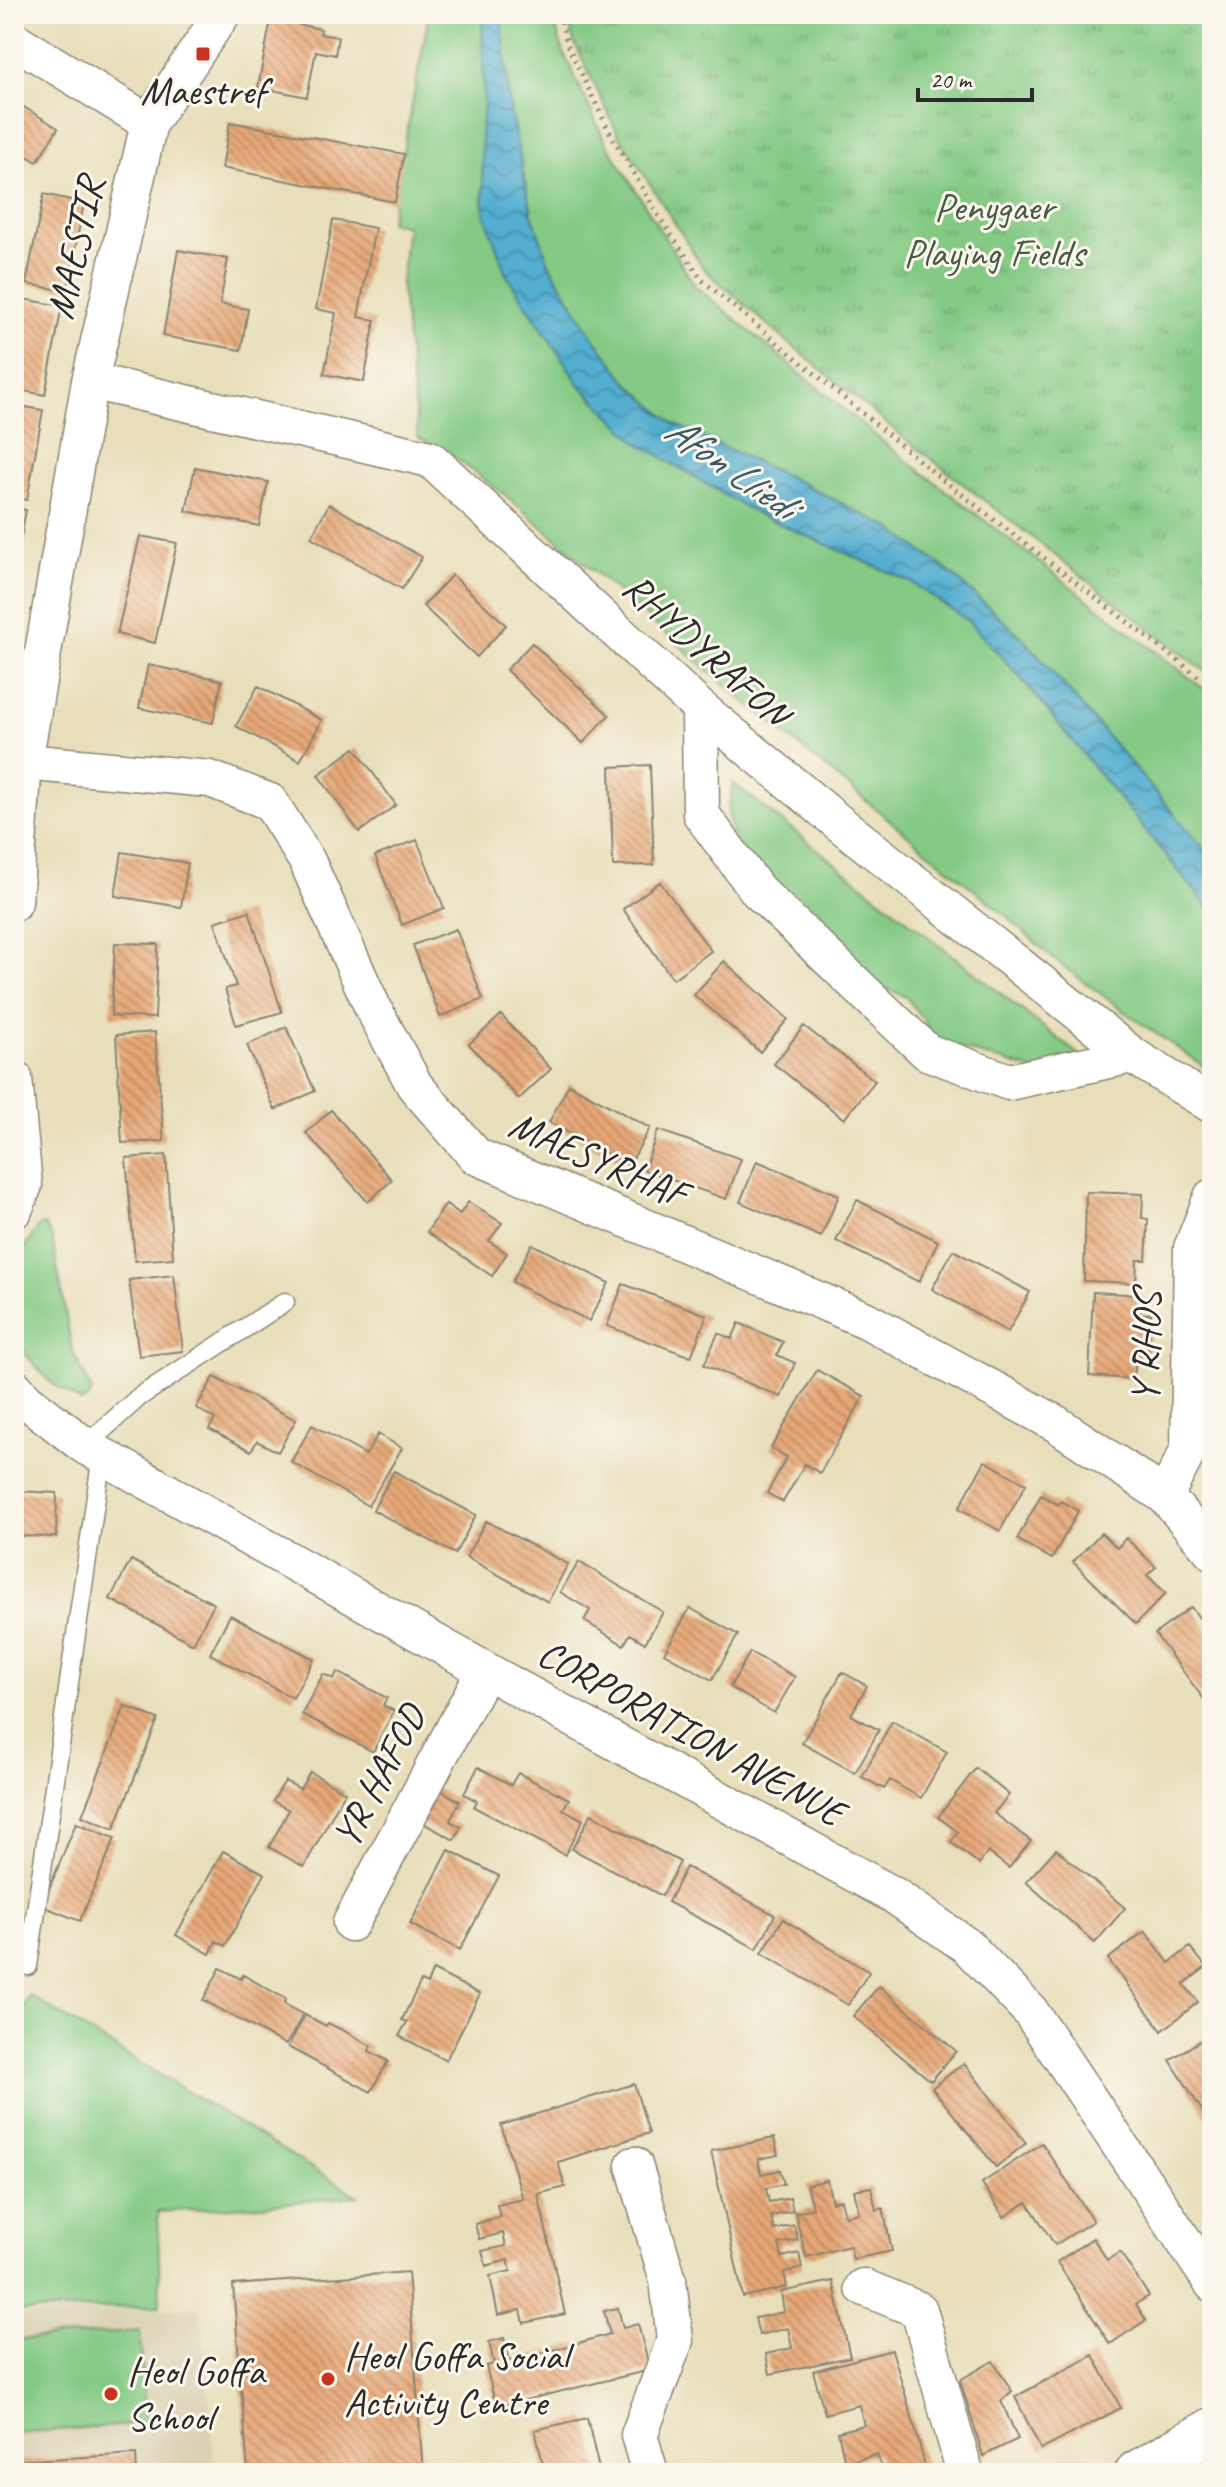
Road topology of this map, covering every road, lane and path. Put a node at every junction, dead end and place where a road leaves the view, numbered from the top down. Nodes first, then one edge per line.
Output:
1 (222, 14) edge
2 (560, 14) edge
3 (14, 40) edge
4 (149, 123) junction
5 (90, 381) junction
6 (1212, 687) edge
7 (700, 708) junction
8 (24, 762) junction
9 (14, 902) edge
10 (1132, 1055) junction
11 (14, 1078) edge
12 (1212, 1105) edge
13 (1212, 1197) edge
14 (14, 1210) edge
15 (285, 1302) dead end
16 (18, 1397) edge
17 (94, 1450) junction
18 (1165, 1496) junction
19 (1212, 1551) edge
20 (485, 1670) junction
21 (351, 1923) dead end
22 (28, 1966) dead end
23 (634, 2165) dead end
24 (1212, 2283) edge
25 (863, 2287) dead end
26 (1212, 2430) edge
27 (650, 2473) edge
28 (965, 2473) edge
29 (1137, 2473) edge

1 - 4 street, MAESTIR
2 - 6 path
3 - 4 street
4 - 5 street, MAESTIR
5 - 7 street, RHYDYRAFON
5 - 8 street, MAESTIR
7 - 10 street, RHYDYRAFON
7 - 10 street
8 - 9 street, MAESTIR
8 - 18 street, MAESYRHAF
10 - 12 street, RHYDYRAFON
11 - 14 street
13 - 18 street, Y RHOS
15 - 17 lane
16 - 17 street, CORPORATION AVENUE
17 - 20 street, CORPORATION AVENUE
17 - 22 lane
18 - 19 street, MAESYRHAF
20 - 21 street, YR HAFOD
20 - 24 street, CORPORATION AVENUE
23 - 27 street
25 - 28 street
26 - 29 street

